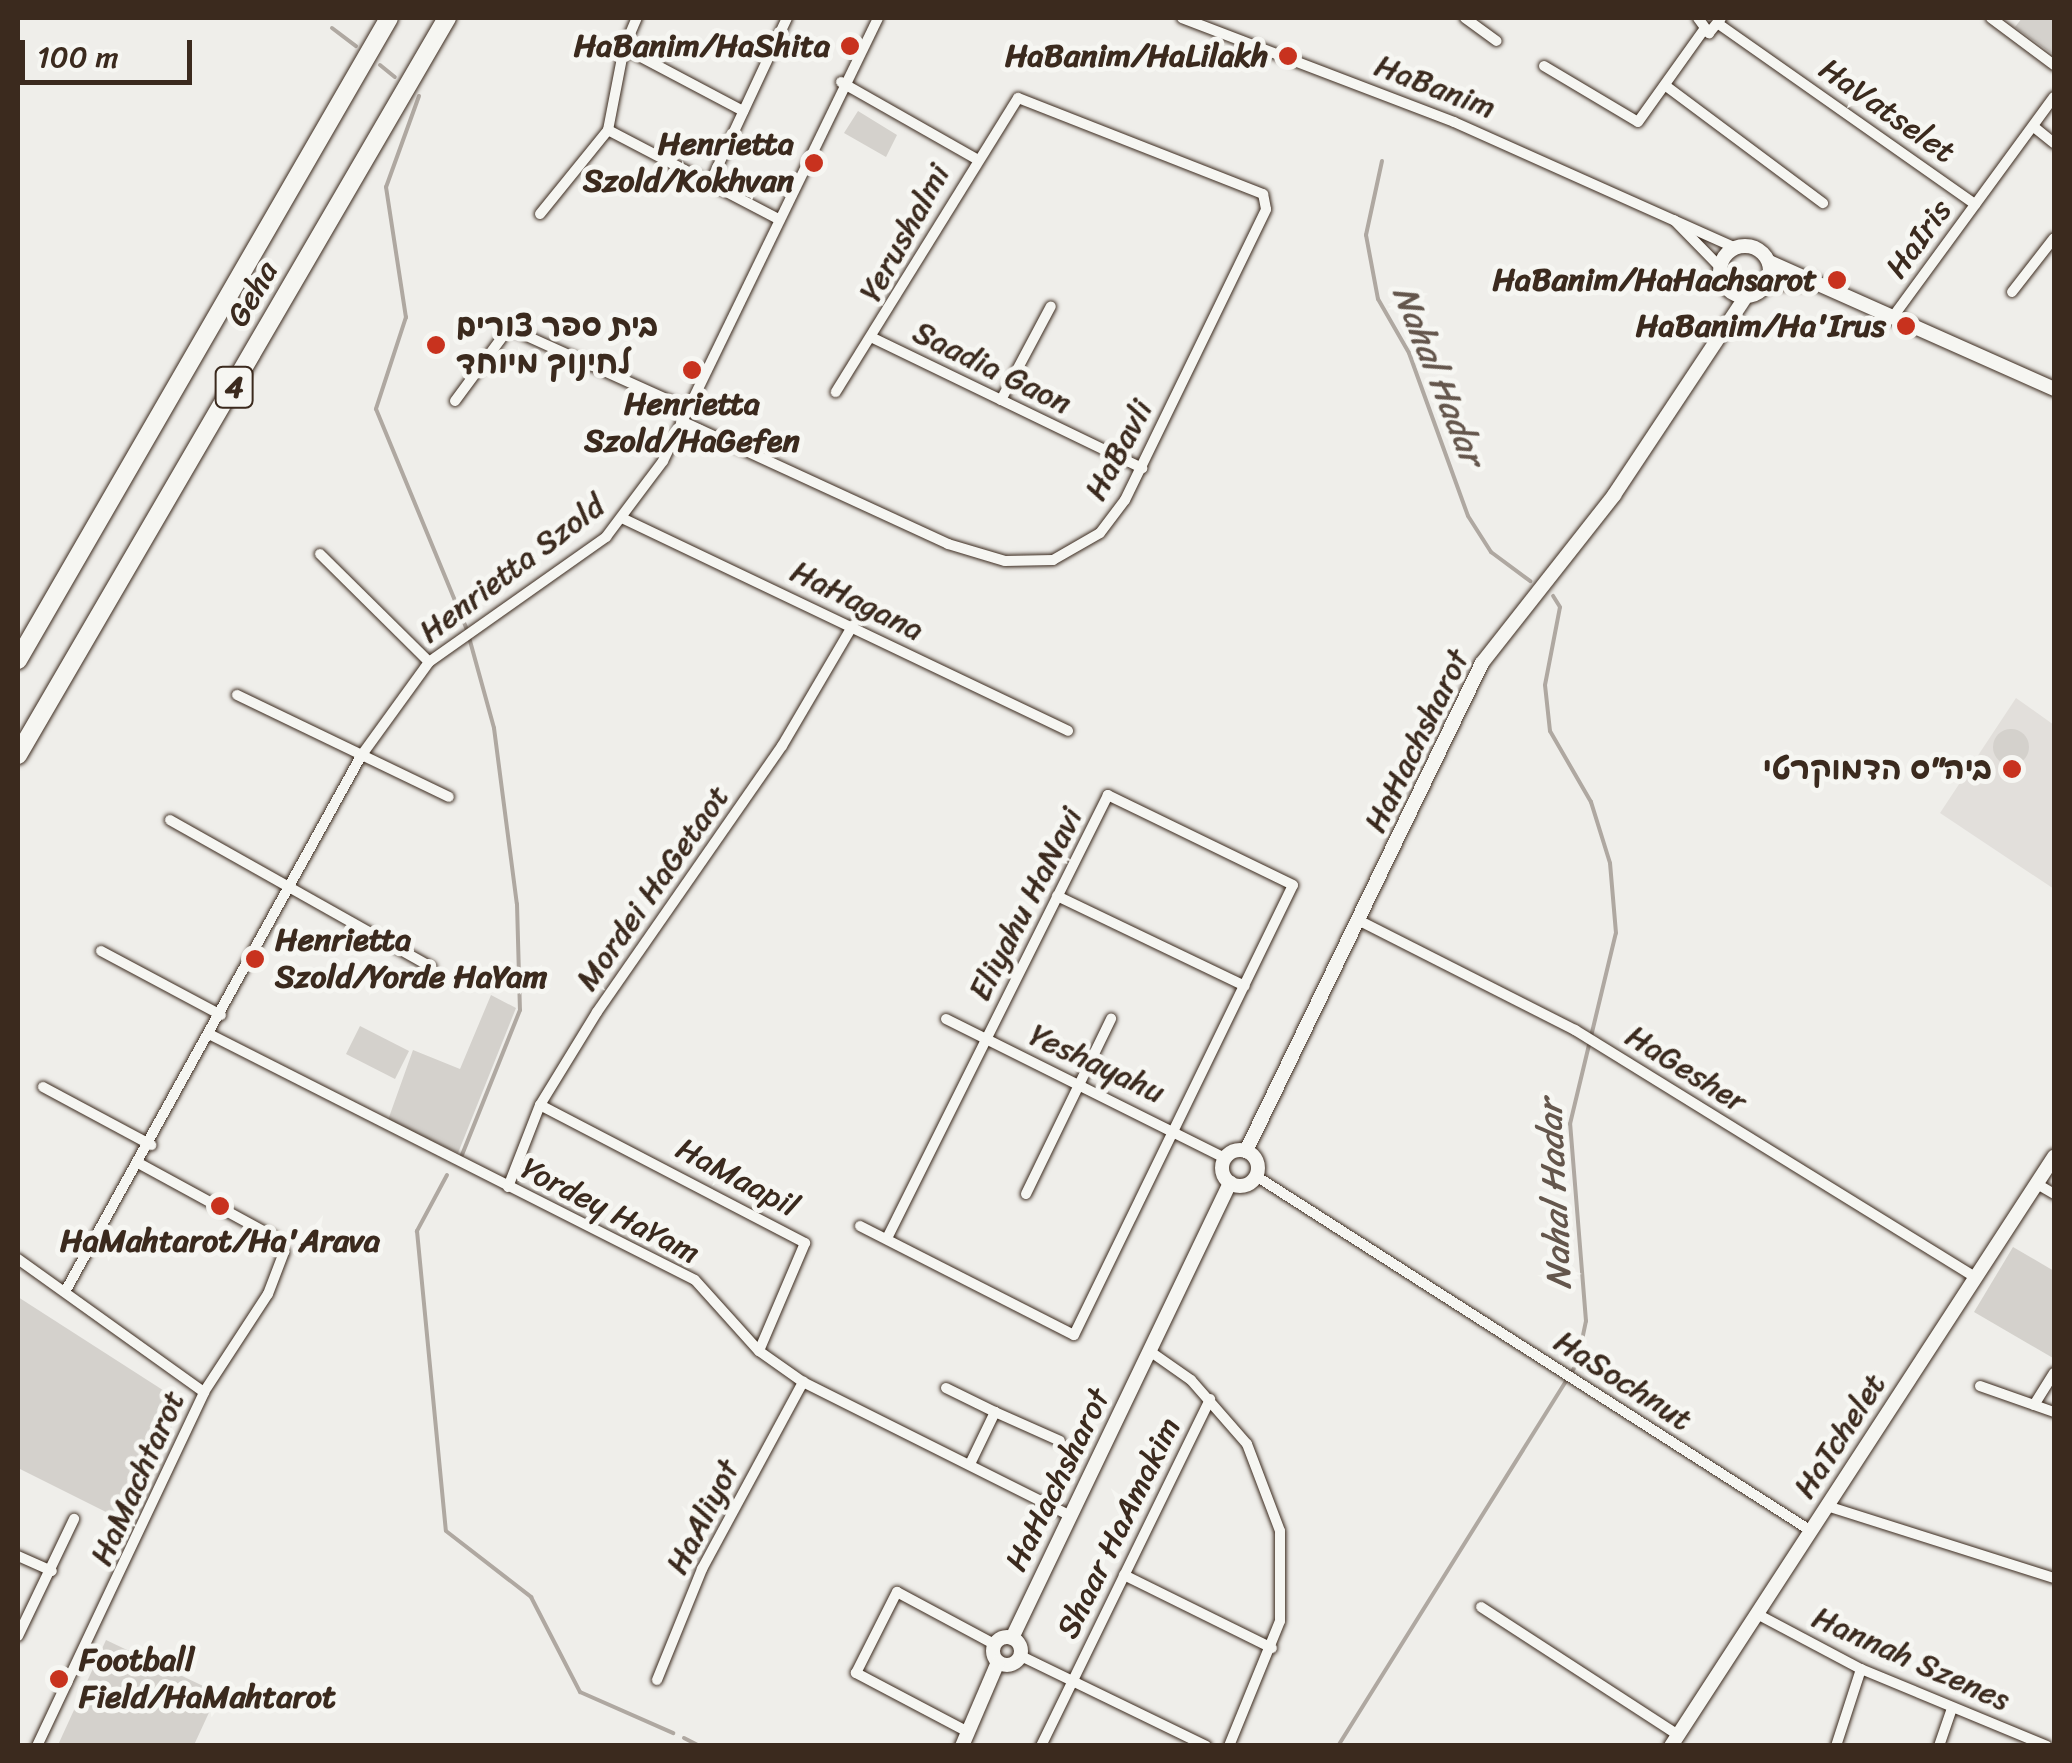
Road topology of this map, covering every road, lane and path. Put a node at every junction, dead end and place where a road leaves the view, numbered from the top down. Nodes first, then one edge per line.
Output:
1 (389, 18) edge
2 (448, 18) edge
3 (637, 18) edge
4 (787, 18) edge
5 (878, 18) edge
6 (1182, 18) edge
7 (1465, 18) edge
8 (1698, 18) edge
9 (1990, 18) edge
10 (1720, 21) edge
11 (1703, 31) junction
12 (1496, 42) dead end
13 (624, 48) junction
14 (2054, 65) edge
15 (1544, 66) dead end
16 (841, 82) junction
17 (1666, 86) junction
18 (2054, 97) edge
19 (743, 111) junction
20 (2034, 127) junction
21 (608, 130) junction
22 (2054, 143) edge
23 (974, 158) junction
24 (710, 183) junction
25 (1264, 194) joint
26 (1823, 203) dead end
27 (1975, 204) junction
28 (1666, 213) junction
29 (540, 214) dead end
30 (776, 218) junction
31 (2054, 238) edge
32 (1736, 248) junction
33 (1768, 262) junction
34 (1720, 267) junction
35 (1767, 284) junction
36 (1824, 284) junction
37 (1725, 288) junction
38 (2012, 292) dead end
39 (1746, 296) junction
40 (1051, 306) dead end
41 (1896, 314) junction
42 (1715, 333) junction
43 (875, 340) junction
44 (2054, 389) edge
45 (836, 392) dead end
46 (1000, 400) junction
47 (455, 401) dead end
48 (686, 408) junction
49 (681, 421) junction
50 (1142, 468) junction
51 (624, 519) junction
52 (320, 554) dead end
53 (853, 625) junction
54 (18, 660) edge
55 (429, 662) junction
56 (237, 695) dead end
57 (1068, 731) dead end
58 (18, 755) edge
59 (362, 756) junction
60 (449, 797) dead end
61 (170, 820) dead end
62 (288, 890) junction
63 (1058, 896) junction
64 (1360, 921) junction
65 (102, 951) dead end
66 (431, 967) dead end
67 (1244, 986) junction
68 (221, 1015) junction
69 (946, 1019) dead end
70 (1111, 1019) dead end
71 (211, 1035) junction
72 (986, 1039) junction
73 (1079, 1083) junction
74 (43, 1087) dead end
75 (540, 1106) junction
76 (1176, 1128) junction
77 (151, 1145) junction
78 (1246, 1151) junction
79 (2054, 1157) edge
80 (1225, 1158) junction
81 (140, 1164) junction
82 (1256, 1176) junction
83 (1230, 1183) junction
84 (2037, 1184) junction
85 (508, 1187) junction
86 (1026, 1194) dead end
87 (2054, 1194) edge
88 (860, 1226) dead end
89 (887, 1238) junction
90 (18, 1259) edge
91 (1976, 1278) junction
92 (66, 1290) junction
93 (759, 1351) junction
94 (1151, 1352) junction
95 (2054, 1373) edge
96 (803, 1382) junction
97 (1980, 1386) dead end
98 (946, 1388) dead end
99 (204, 1392) junction
100 (1210, 1399) junction
101 (2034, 1405) junction
102 (995, 1412) junction
103 (2054, 1412) edge
104 (1060, 1441) dead end
105 (970, 1464) junction
106 (1827, 1506) junction
107 (1071, 1516) junction
108 (74, 1519) dead end
109 (1811, 1531) junction
110 (18, 1556) edge
111 (52, 1571) junction
112 (1124, 1575) junction
113 (2054, 1578) edge
114 (1481, 1608) dead end
115 (1757, 1614) junction
116 (18, 1636) edge
117 (1012, 1638) junction
118 (994, 1644) junction
119 (1272, 1648) junction
120 (1021, 1656) junction
121 (998, 1662) junction
122 (1861, 1670) junction
123 (657, 1680) dead end
124 (1072, 1680) junction
125 (1952, 1709) junction
126 (965, 1739) edge
127 (1674, 1740) edge
128 (2044, 1745) edge
129 (37, 1746) edge
130 (1042, 1746) edge
131 (1206, 1746) edge
132 (1229, 1746) edge
133 (1836, 1746) edge
134 (1939, 1746) edge

1 - 54 highway, Geha / 4
2 - 58 highway, Geha / 4
3 - 13 street
4 - 19 street
5 - 16 street
6 - 28 street, HaBanim
7 - 12 street
8 - 11 street
9 - 14 street
10 - 11 street
10 - 27 street, HaVatselet
11 - 17 street
13 - 19 street
13 - 21 street
15 - 17 street
16 - 23 street
16 - 30 street, Henrietta Szold
17 - 26 street
18 - 20 street, HaIris
19 - 24 street
20 - 22 street
20 - 27 street, HaIris
21 - 24 street
21 - 29 street
23 - 25 street, Yerushalmi
23 - 43 street, Yerushalmi
24 - 30 street
25 - 50 street, HaBavli
27 - 41 street, HaIris
28 - 32 street, HaBanim
28 - 34 street, HaBanim
30 - 48 street, Henrietta Szold
31 - 38 street
32 - 33 street
32 - 34 street
33 - 35 street
33 - 36 street
34 - 37 street
35 - 36 street
35 - 39 street
36 - 41 street
37 - 39 street
37 - 42 street, HaHachsharot
39 - 42 street, HaHachsharot
40 - 46 street
41 - 44 street
42 - 64 street, HaHachsharot
43 - 45 street, Yerushalmi
43 - 46 street, Saadia Gaon
46 - 50 street, Saadia Gaon
47 - 48 street
48 - 49 street, Henrietta Szold
49 - 50 street, HaBavli
49 - 51 street, Henrietta Szold
51 - 53 street, HaHagana
51 - 55 street, Henrietta Szold
52 - 55 street
53 - 57 street, HaHagana
53 - 75 street, Mordei HaGetaot
55 - 59 street, Henrietta Szold
56 - 59 street
59 - 60 street
59 - 62 street, Henrietta Szold
61 - 62 street
62 - 66 street
62 - 68 street, Henrietta Szold
63 - 67 street
63 - 67 street, Eliyahu HaNavi
63 - 72 street, Eliyahu HaNavi
64 - 78 street, HaHachsharot
64 - 91 street, HaGesher
65 - 68 street
67 - 76 street, Eliyahu HaNavi
68 - 71 street, Henrietta Szold
69 - 72 street, Yeshayahu
70 - 73 street
71 - 77 street, Henrietta Szold
71 - 85 street, Yordey HaYam
72 - 73 street, Yeshayahu
72 - 89 street, Eliyahu HaNavi
73 - 76 street, Yeshayahu
73 - 86 street
74 - 77 street
75 - 85 street, Mordei HaGetaot
75 - 93 street, HaMaapil
76 - 80 street, Yeshayahu
76 - 89 street, Eliyahu HaNavi
77 - 81 street, Henrietta Szold
78 - 80 street
78 - 82 street
79 - 84 street, HaTchelet
80 - 83 street
81 - 92 street, Henrietta Szold
81 - 99 street, HaMachtarot
82 - 83 street
82 - 109 street, HaSochnut
83 - 94 street, HaHachsharot
84 - 87 street
84 - 91 street, HaTchelet
85 - 93 street, Yordey HaYam
88 - 89 street
90 - 92 street
91 - 106 street, HaTchelet
92 - 99 street
93 - 96 street, Yordey HaYam
94 - 100 street
94 - 107 street, HaHachsharot
95 - 101 street
96 - 105 street, Yordey HaYam
96 - 123 street, HaAliyot
97 - 101 street
98 - 102 street
99 - 129 street, HaMachtarot
100 - 112 street, Shaar HaAmakim
100 - 119 street
101 - 103 street
102 - 104 street
102 - 105 street
105 - 107 street, Yordey HaYam
106 - 109 street, HaTchelet
106 - 113 street
107 - 117 street, HaHachsharot
108 - 111 street
109 - 115 street, HaTchelet
110 - 111 street
111 - 116 street
112 - 119 street
112 - 124 street, Shaar HaAmakim
114 - 127 street
115 - 122 street, Hannah Szenes
115 - 127 street, HaTchelet
117 - 118 street
117 - 120 street
118 - 121 street
118 - 126 street
119 - 132 street
120 - 121 street
120 - 124 street
121 - 126 street
122 - 125 street, Hannah Szenes
122 - 133 street
124 - 130 street, Shaar HaAmakim
124 - 131 street
125 - 128 street, Hannah Szenes
125 - 134 street

